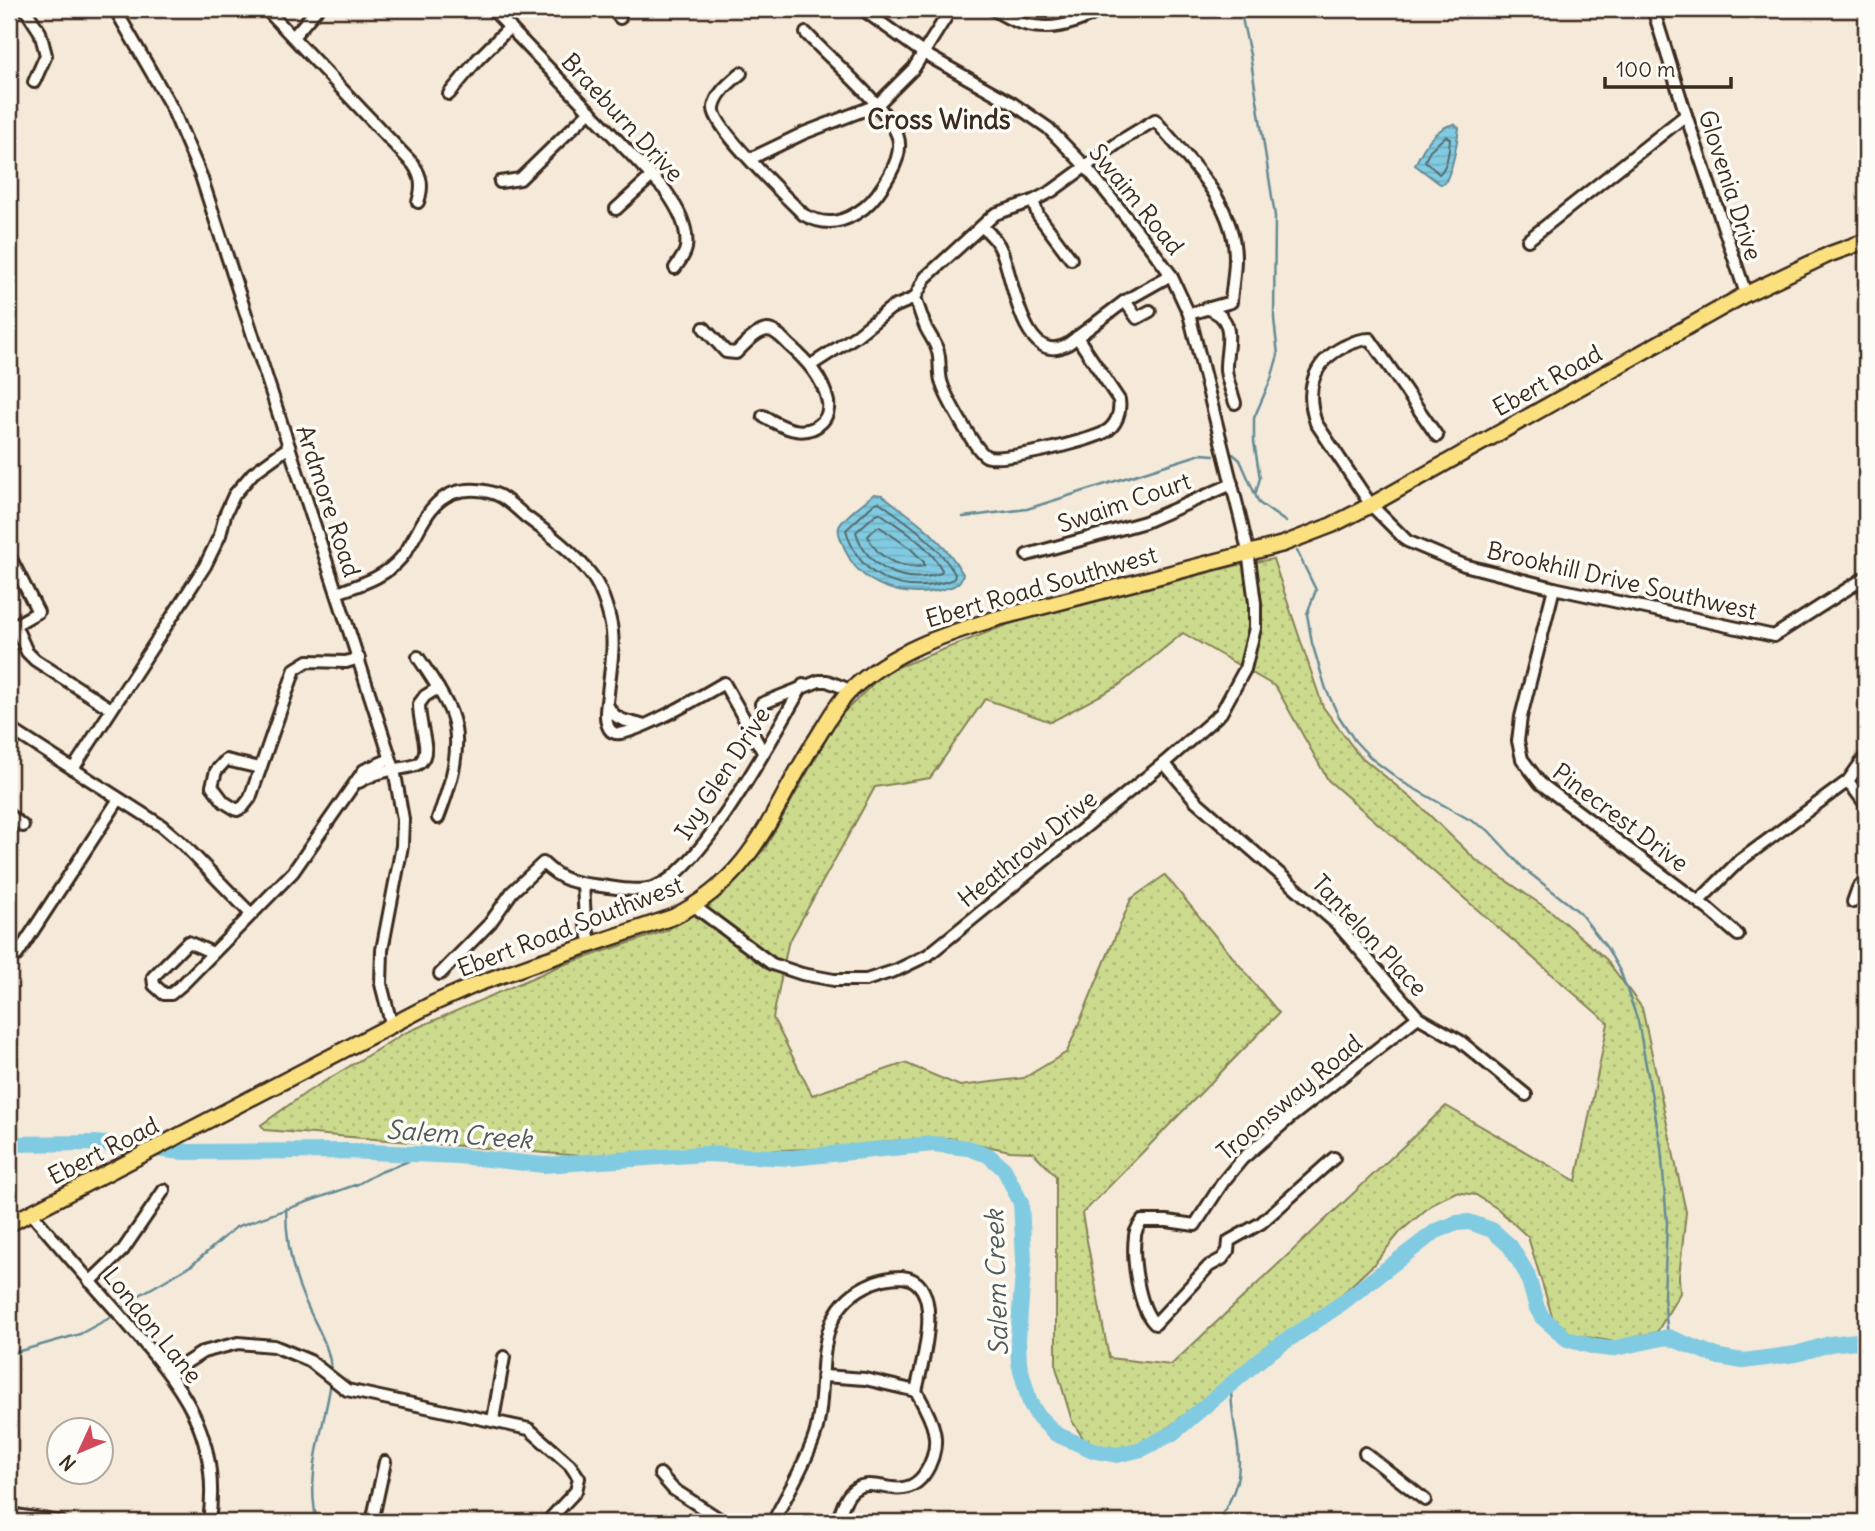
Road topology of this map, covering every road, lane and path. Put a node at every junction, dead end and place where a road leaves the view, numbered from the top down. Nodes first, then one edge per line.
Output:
1 (25, 9) edge
2 (115, 9) edge
3 (266, 9) edge
4 (317, 9) edge
5 (492, 9) edge
6 (612, 9) edge
7 (862, 9) edge
8 (951, 9) edge
9 (993, 9) edge
10 (1102, 9) edge
11 (1653, 9) edge
12 (620, 18) dead end
13 (510, 27) junction
14 (806, 33) dead end
15 (293, 37) junction
16 (923, 53) junction
17 (741, 73) dead end
18 (34, 82) dead end
19 (449, 94) dead end
20 (877, 105) junction
21 (590, 111) junction
22 (1686, 116) junction
23 (750, 159) junction
24 (1086, 167) junction
25 (652, 176) junction
26 (500, 182) dead end
27 (1033, 201) junction
28 (418, 202) dead end
29 (616, 209) dead end
30 (982, 227) junction
31 (1528, 240) dead end
32 (1866, 241) edge
33 (1071, 259) dead end
34 (675, 268) dead end
35 (1171, 275) junction
36 (1745, 295) junction
37 (915, 298) junction
38 (1125, 301) junction
39 (1206, 308) junction
40 (1150, 311) dead end
41 (1189, 314) junction
42 (704, 328) dead end
43 (1077, 337) junction
44 (811, 365) junction
45 (1235, 403) dead end
46 (763, 416) dead end
47 (1437, 436) dead end
48 (289, 447) junction
49 (1232, 484) junction
50 (1371, 505) junction
51 (1248, 551) junction
52 (9, 555) edge
53 (1027, 555) dead end
54 (1866, 577) edge
55 (1554, 588) junction
56 (337, 593) junction
57 (418, 657) dead end
58 (359, 658) junction
59 (803, 685) junction
60 (438, 688) junction
61 (850, 690) junction
62 (761, 704) dead end
63 (111, 709) junction
64 (9, 728) edge
65 (763, 752) junction
66 (1865, 757) edge
67 (1164, 763) junction
68 (392, 764) junction
69 (260, 768) junction
70 (73, 769) junction
71 (1848, 780) junction
72 (119, 799) junction
73 (1866, 806) edge
74 (9, 815) edge
75 (438, 818) dead end
76 (23, 825) dead end
77 (1866, 880) edge
78 (583, 884) junction
79 (1699, 901) junction
80 (1853, 902) dead end
81 (694, 906) junction
82 (251, 914) junction
83 (1738, 935) dead end
84 (591, 944) junction
85 (213, 953) junction
86 (17, 955) dead end
87 (440, 974) dead end
88 (1418, 1017) junction
89 (391, 1027) junction
90 (1526, 1095) dead end
91 (181, 1136) joint
92 (1334, 1158) dead end
93 (164, 1190) dead end
94 (31, 1213) junction
95 (9, 1224) edge
96 (90, 1282) junction
97 (504, 1357) dead end
98 (170, 1373) junction
99 (824, 1376) junction
100 (916, 1391) junction
101 (493, 1420) junction
102 (1365, 1453) dead end
103 (385, 1462) dead end
104 (660, 1474) dead end
105 (1424, 1500) dead end
106 (9, 1514) edge
107 (61, 1522) edge
108 (209, 1522) edge
109 (372, 1522) edge
110 (547, 1522) edge
111 (724, 1522) edge
112 (774, 1522) edge
113 (837, 1522) edge

1 - 18 street
2 - 48 street, Ardmore Road
3 - 15 street
4 - 15 street
5 - 13 street, Braeburn Drive
6 - 12 street
7 - 16 street, Swaim Road
8 - 16 street
9 - 10 street
11 - 22 street, Glovenia Drive
13 - 19 street
13 - 21 street, Braeburn Drive
14 - 20 street
15 - 28 street
16 - 20 street
16 - 24 street, Swaim Road
17 - 23 street
20 - 23 street
20 - 23 street
21 - 25 street, Braeburn Drive
21 - 26 street
22 - 31 street
22 - 36 street, Glovenia Drive
24 - 27 street
24 - 35 street, Swaim Road
24 - 39 street
25 - 29 street
25 - 34 street, Braeburn Drive
27 - 30 street
27 - 33 street
30 - 37 street
30 - 43 street
32 - 36 main road, Ebert Road
35 - 38 street
35 - 41 street, Swaim Road
36 - 50 main road, Ebert Road
37 - 43 street
37 - 44 street
38 - 40 street
38 - 43 street
39 - 41 street
39 - 45 street
41 - 49 street, Swaim Road
42 - 44 street
44 - 46 street
47 - 50 street, Brookhill Drive Southwest
48 - 56 street, Ardmore Road
48 - 63 street
49 - 51 street, Swaim Road
49 - 53 street, Swaim Court
50 - 51 main road, Ebert Road
50 - 55 street, Brookhill Drive Southwest
51 - 61 main road, Ebert Road Southwest
51 - 67 street, Heathrow Drive
52 - 63 street
54 - 55 street, Brookhill Drive Southwest
55 - 79 street, Pinecrest Drive
56 - 58 street, Ardmore Road
56 - 65 street
57 - 60 street
58 - 68 street, Ardmore Road
58 - 69 street
59 - 61 street
59 - 62 street, Ivy Glen Drive
59 - 65 street, Ivy Glen Drive
60 - 68 street
60 - 75 street
61 - 81 main road, Ebert Road Southwest
63 - 70 street
64 - 70 street
65 - 78 street, Ivy Glen Drive
66 - 71 street
67 - 81 street, Heathrow Drive
67 - 88 street, Tantelon Place
68 - 82 street
68 - 89 street, Ardmore Road
69 - 69 street
70 - 72 street
71 - 73 street
71 - 79 street
72 - 82 street
72 - 86 street
74 - 76 street
77 - 80 street
78 - 84 street
78 - 87 street, Ivy Glen Drive
79 - 83 street, Pinecrest Drive
81 - 84 main road, Ebert Road Southwest
82 - 85 street
84 - 89 main road, Ebert Road Southwest
85 - 85 street
88 - 90 street, Tantelon Place
88 - 92 street, Troonsway Road
89 - 91 main road, Ebert Road Southwest
91 - 94 main road, Ebert Road
93 - 96 street
94 - 95 main road, Ebert Road
94 - 96 street, London Lane
96 - 98 street, London Lane
97 - 101 street
98 - 101 street
98 - 108 street, London Lane
99 - 100 street
99 - 100 street
99 - 112 street
100 - 113 street
101 - 110 street
102 - 105 street
103 - 109 street
104 - 111 street
106 - 107 street

